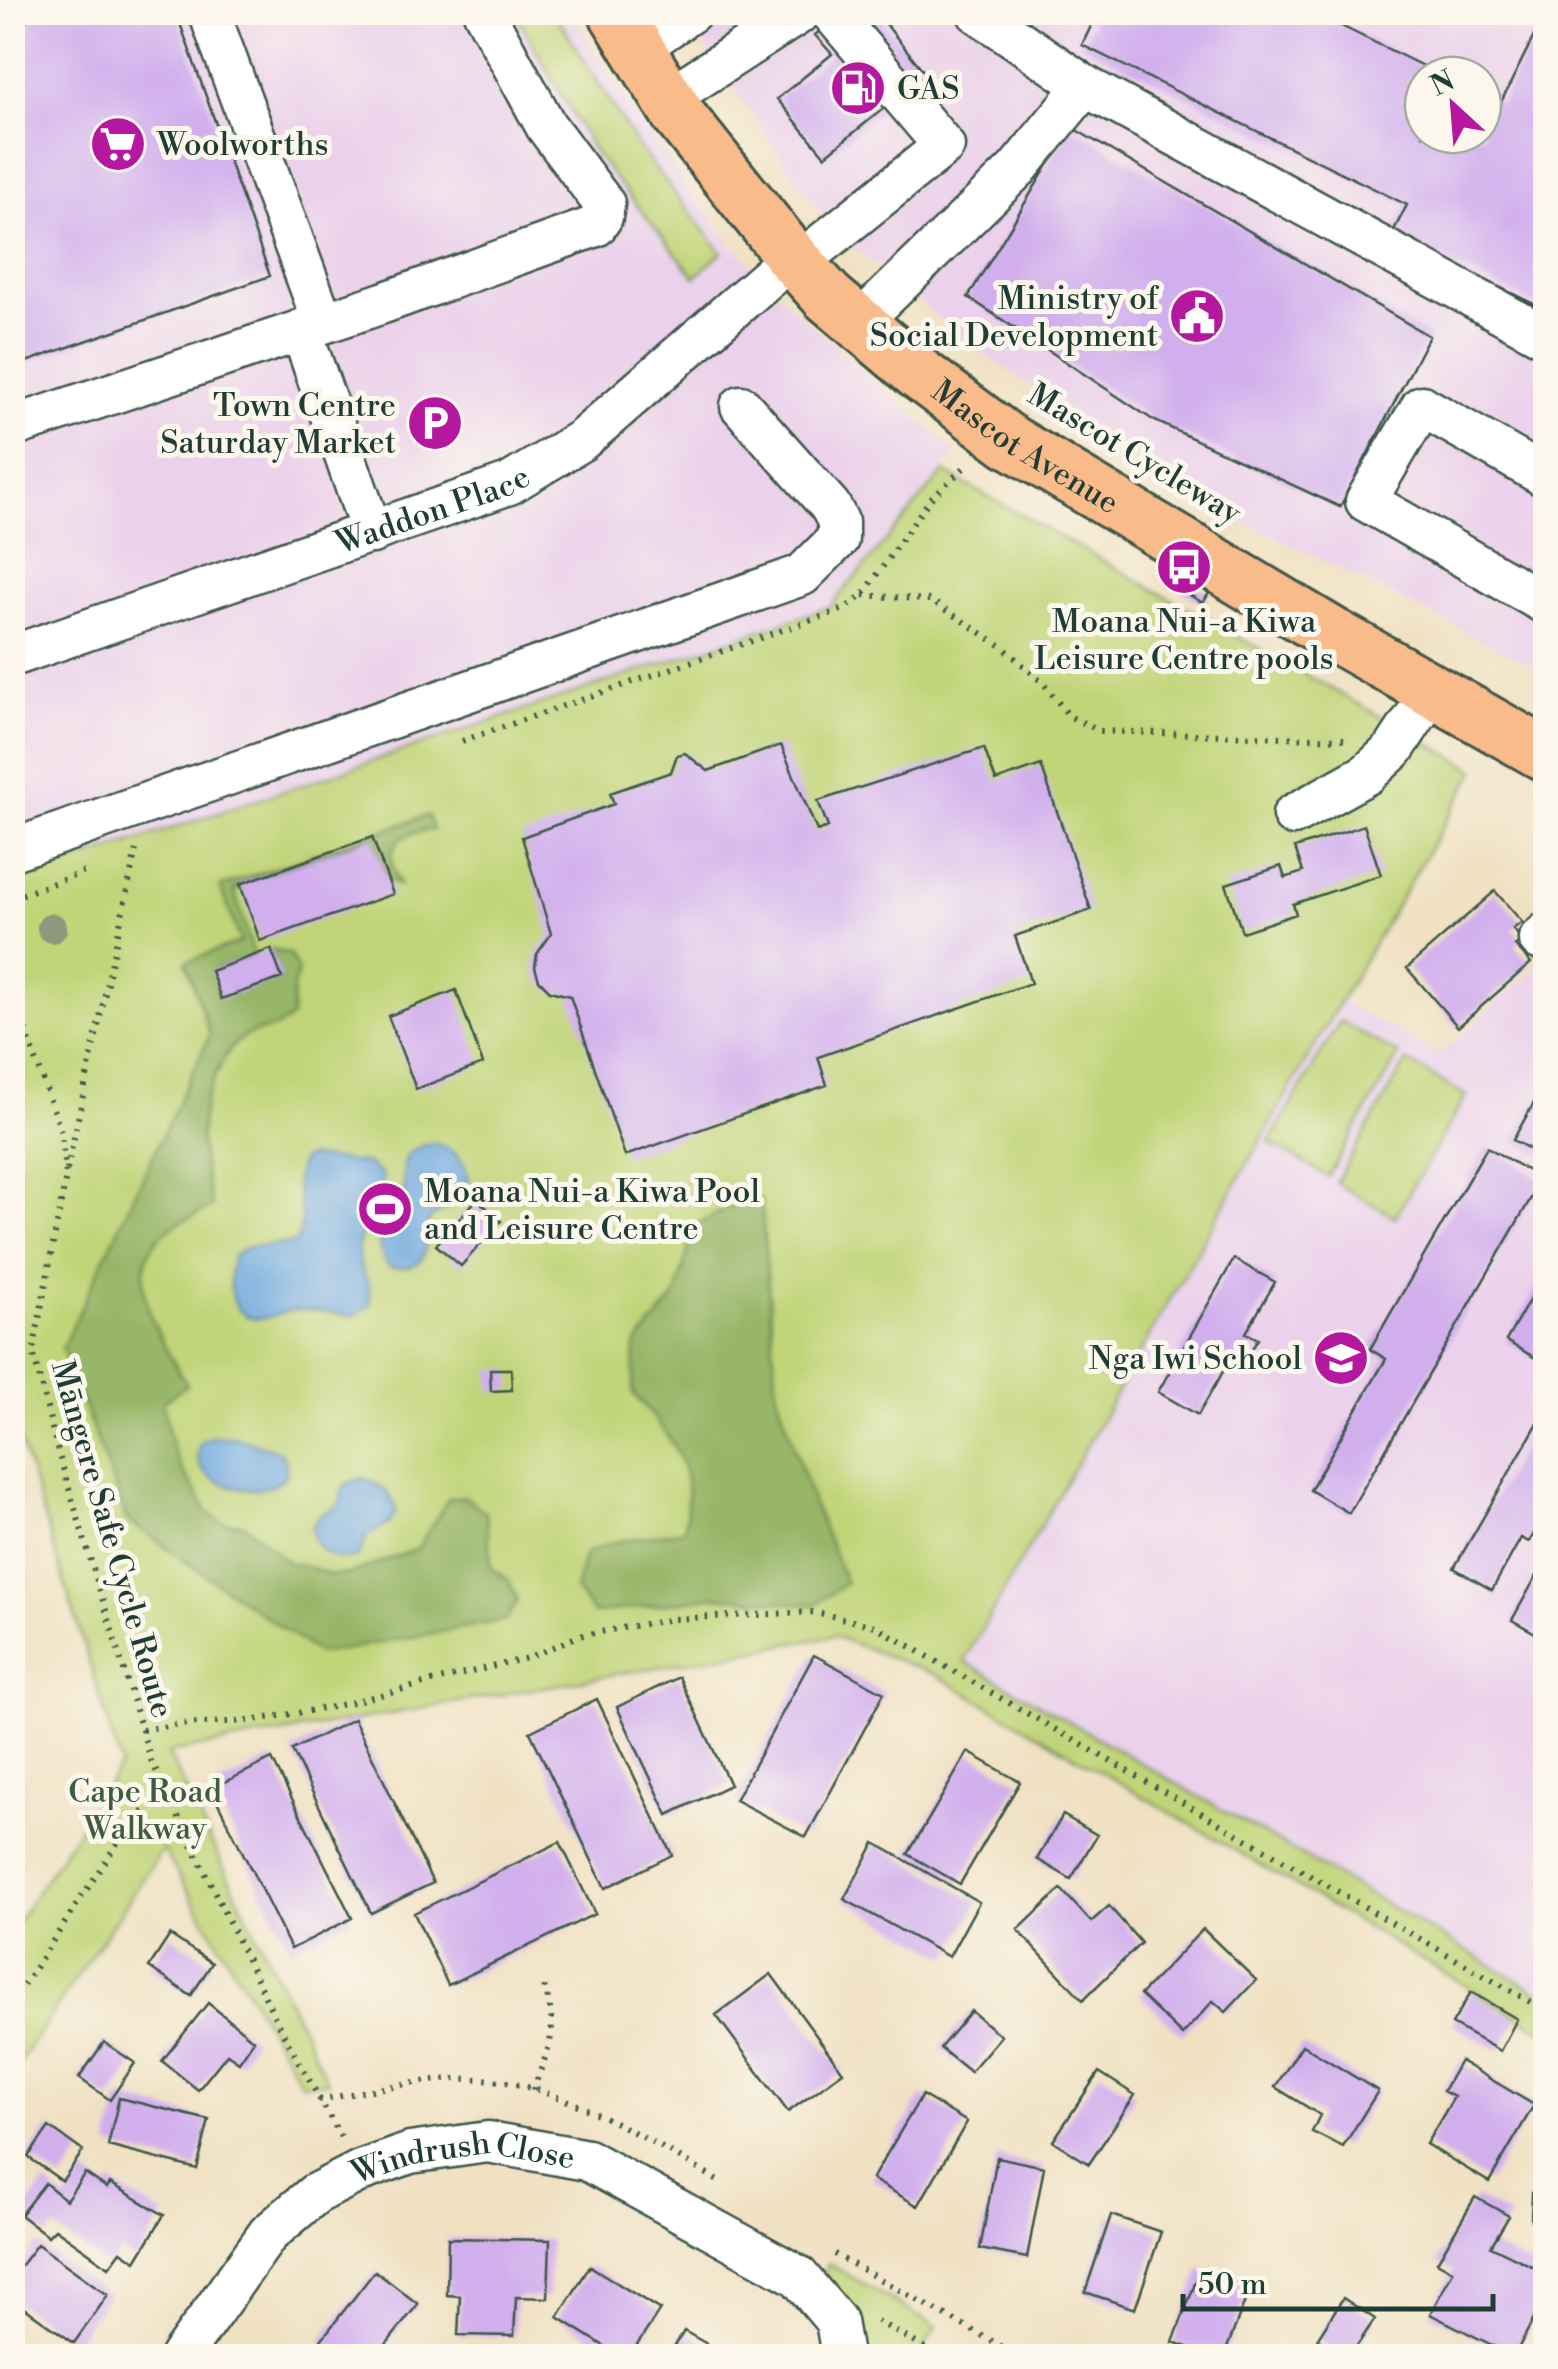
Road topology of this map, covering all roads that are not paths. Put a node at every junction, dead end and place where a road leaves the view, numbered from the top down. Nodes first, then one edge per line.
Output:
1 (209, 12) edge
2 (484, 12) edge
3 (691, 12) edge
4 (801, 12) edge
5 (831, 12) edge
6 (977, 12) edge
7 (626, 31) edge
8 (1085, 86) junction
9 (668, 98) junction
10 (795, 260) junction
11 (859, 323) junction
12 (312, 326) junction
13 (1546, 337) edge
14 (741, 406) dead end
15 (12, 427) edge
16 (1546, 477) edge
17 (372, 533) junction
18 (1546, 604) edge
19 (12, 656) edge
20 (1432, 691) junction
21 (1546, 755) edge
22 (1292, 815) dead end
23 (12, 850) edge
24 (182, 2356) edge
25 (842, 2356) edge

1 - 12 street
2 - 12 street
3 - 7 street
4 - 9 street
5 - 10 street, Waddon Place
6 - 8 street
7 - 9 main road, Mascot Avenue
8 - 11 street
8 - 13 street
9 - 10 main road, Mascot Avenue
10 - 11 main road, Mascot Avenue
10 - 17 street, Waddon Place
11 - 20 main road, Mascot Avenue
12 - 15 street
12 - 17 street
14 - 23 street
16 - 18 street
17 - 19 street, Waddon Place
20 - 21 main road, Mascot Avenue
20 - 22 street
24 - 25 street, Windrush Close

